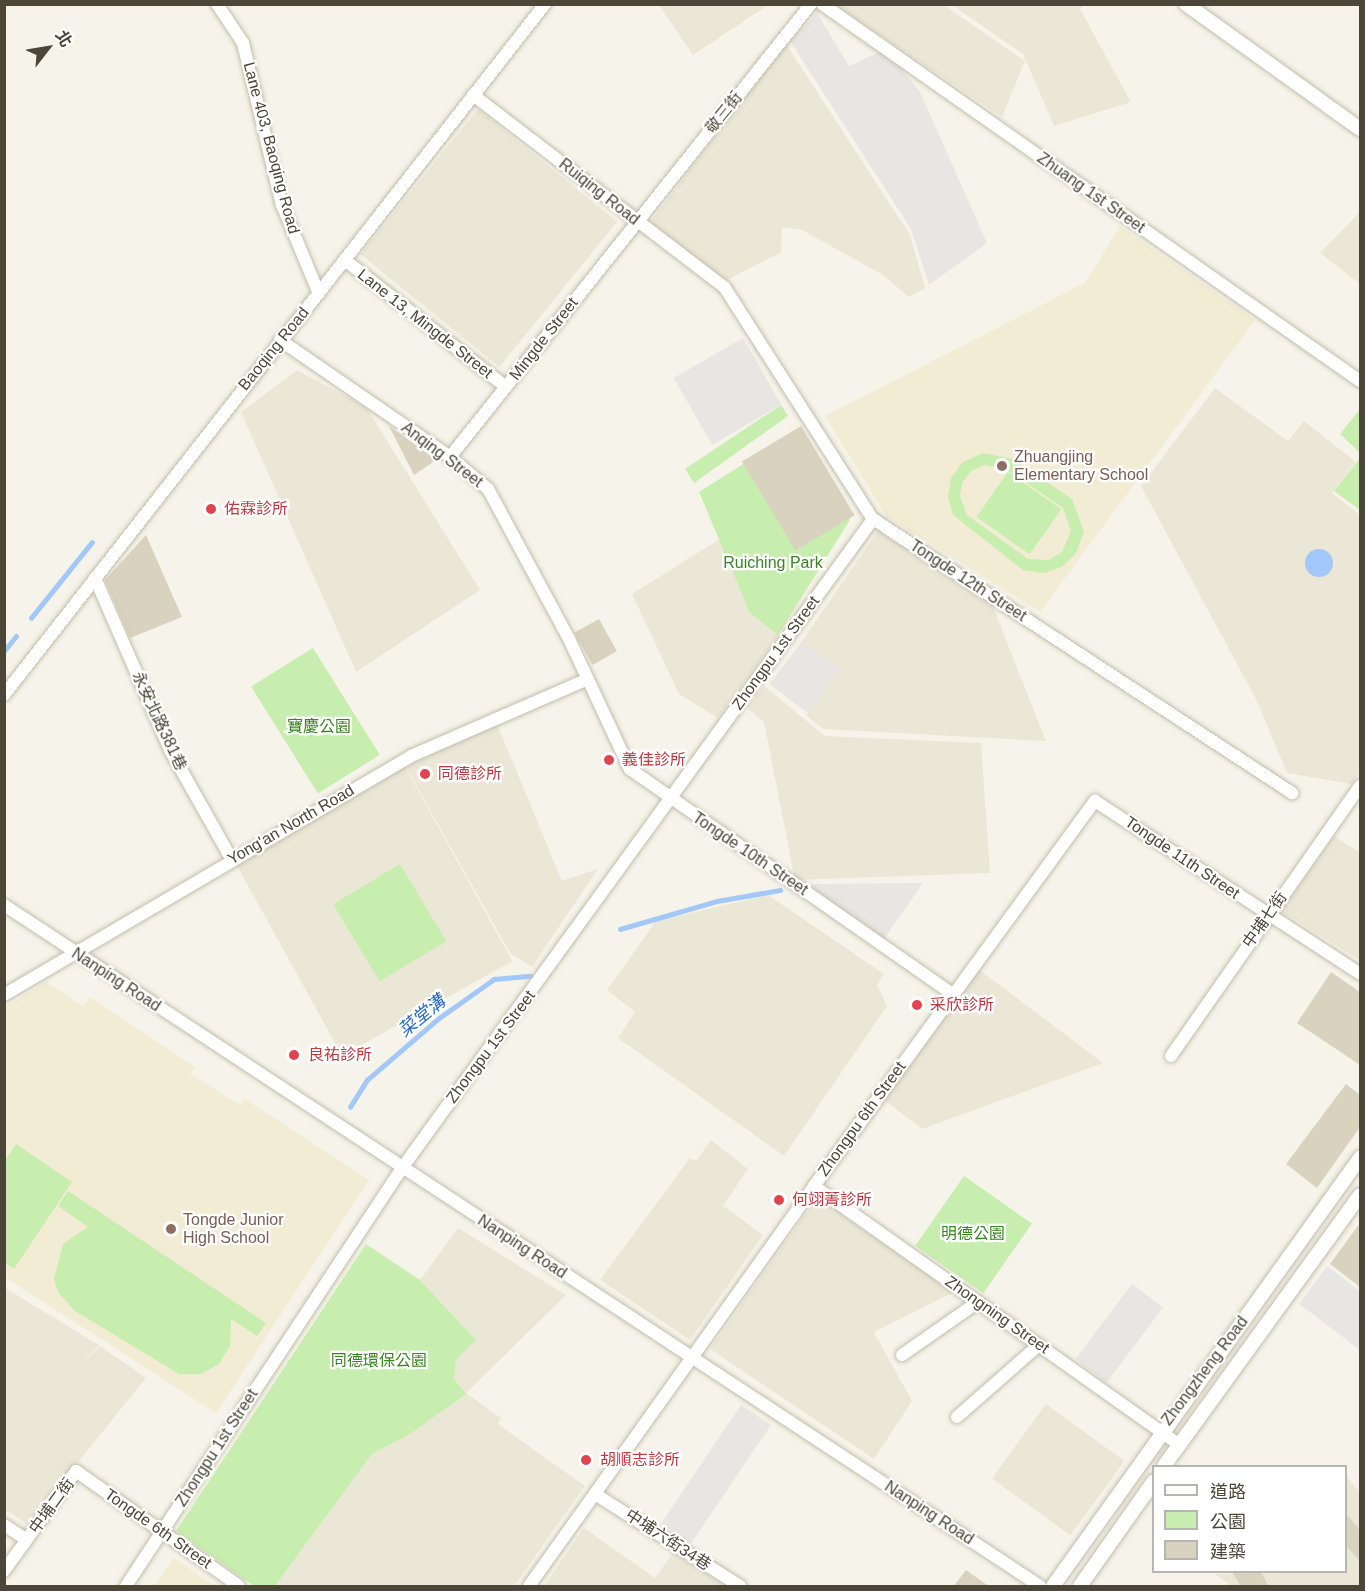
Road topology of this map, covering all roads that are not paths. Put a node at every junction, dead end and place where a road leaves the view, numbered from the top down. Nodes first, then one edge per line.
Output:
1 (217, 4) edge
2 (545, 4) edge
3 (811, 4) edge
4 (822, 4) edge
5 (1186, 4) edge
6 (473, 95) junction
7 (1360, 129) edge
8 (636, 221) junction
9 (345, 260) junction
10 (725, 288) joint
11 (319, 294) junction
12 (280, 340) junction
13 (1360, 381) edge
14 (506, 387) junction
15 (450, 457) junction
16 (873, 519) junction
17 (95, 578) junction
18 (588, 679) junction
19 (4, 695) edge
20 (1360, 786) edge
21 (1292, 793) dead end
22 (670, 799) junction
23 (1095, 801) joint
24 (232, 860) junction
25 (4, 905) edge
26 (1268, 915) junction
27 (74, 953) junction
28 (1360, 974) edge
29 (953, 994) junction
30 (4, 995) edge
31 (1171, 1056) dead end
32 (1360, 1158) edge
33 (402, 1168) junction
34 (814, 1186) junction
35 (1360, 1195) edge
36 (978, 1302) junction
37 (1039, 1345) junction
38 (902, 1355) dead end
39 (691, 1357) junction
40 (957, 1417) dead end
41 (1161, 1431) junction
42 (1179, 1444) junction
43 (1165, 1465) edge
44 (76, 1471) joint
45 (1152, 1484) edge
46 (595, 1494) junction
47 (4, 1525) edge
48 (162, 1532) junction
49 (27, 1540) junction
50 (4, 1571) edge
51 (126, 1587) edge
52 (240, 1587) edge
53 (530, 1587) edge
54 (740, 1587) edge
55 (1040, 1587) edge
56 (1053, 1587) edge
57 (1080, 1587) edge

1 - 11 street, Lane 403, Baoqing Road
2 - 6 street, Baoqing Road
3 - 8 street, 敬三街
4 - 13 street, Zhuang 1st Street
5 - 7 street
6 - 8 street, Ruiqing Road
6 - 9 street, Baoqing Road
8 - 10 street, Ruiqing Road
8 - 14 street, Mingde Street
9 - 11 street, Baoqing Road
9 - 14 street, Lane 13, Mingde Street
10 - 16 street, Tongde 12th Street
11 - 12 street, Baoqing Road
12 - 15 street, Anqing Street
12 - 17 street, Baoqing Road
14 - 15 street, Mingde Street
15 - 18 street, Anqing Street
16 - 21 street, Tongde 12th Street
16 - 22 street, Zhongpu 1st Street
17 - 19 street, Baoqing Road
17 - 24 street, 永安北路381巷
18 - 22 street, Tongde 10th Street
18 - 24 street, Yong'an North Road
20 - 26 street, 中埔七街
22 - 29 street, Tongde 10th Street
22 - 33 street, Zhongpu 1st Street
23 - 26 street, Tongde 11th Street
23 - 29 street, Zhongpu 6th Street
24 - 27 street, Yong'an North Road
25 - 27 street, Nanping Road
26 - 28 street, Tongde 11th Street
26 - 31 street, 中埔七街
27 - 30 street, Yong'an North Road
27 - 33 street, Nanping Road
29 - 34 street, Zhongpu 6th Street
32 - 41 street, Zhongzheng Road
33 - 39 street, Nanping Road
33 - 48 street, Zhongpu 1st Street
34 - 36 street, Zhongning Street
34 - 39 street, Zhongpu 6th Street
35 - 42 street, Zhongzheng Road
36 - 37 street, Zhongning Street
36 - 38 street
37 - 40 street
37 - 41 street, Zhongning Street
39 - 46 street, Zhongpu 6th Street
39 - 55 street, Nanping Road
41 - 42 street, Zhongning Street
41 - 56 street, Zhongzheng Road
42 - 43 street, Zhongzheng Road
44 - 48 street, Tongde 6th Street
44 - 49 street, 中埔二街
45 - 57 street
46 - 53 street, Zhongpu 6th Street
46 - 54 street, 中埔六街34巷
47 - 49 street
48 - 51 street, Zhongpu 1st Street
48 - 52 street, Tongde 6th Street
49 - 50 street, 中埔二街

